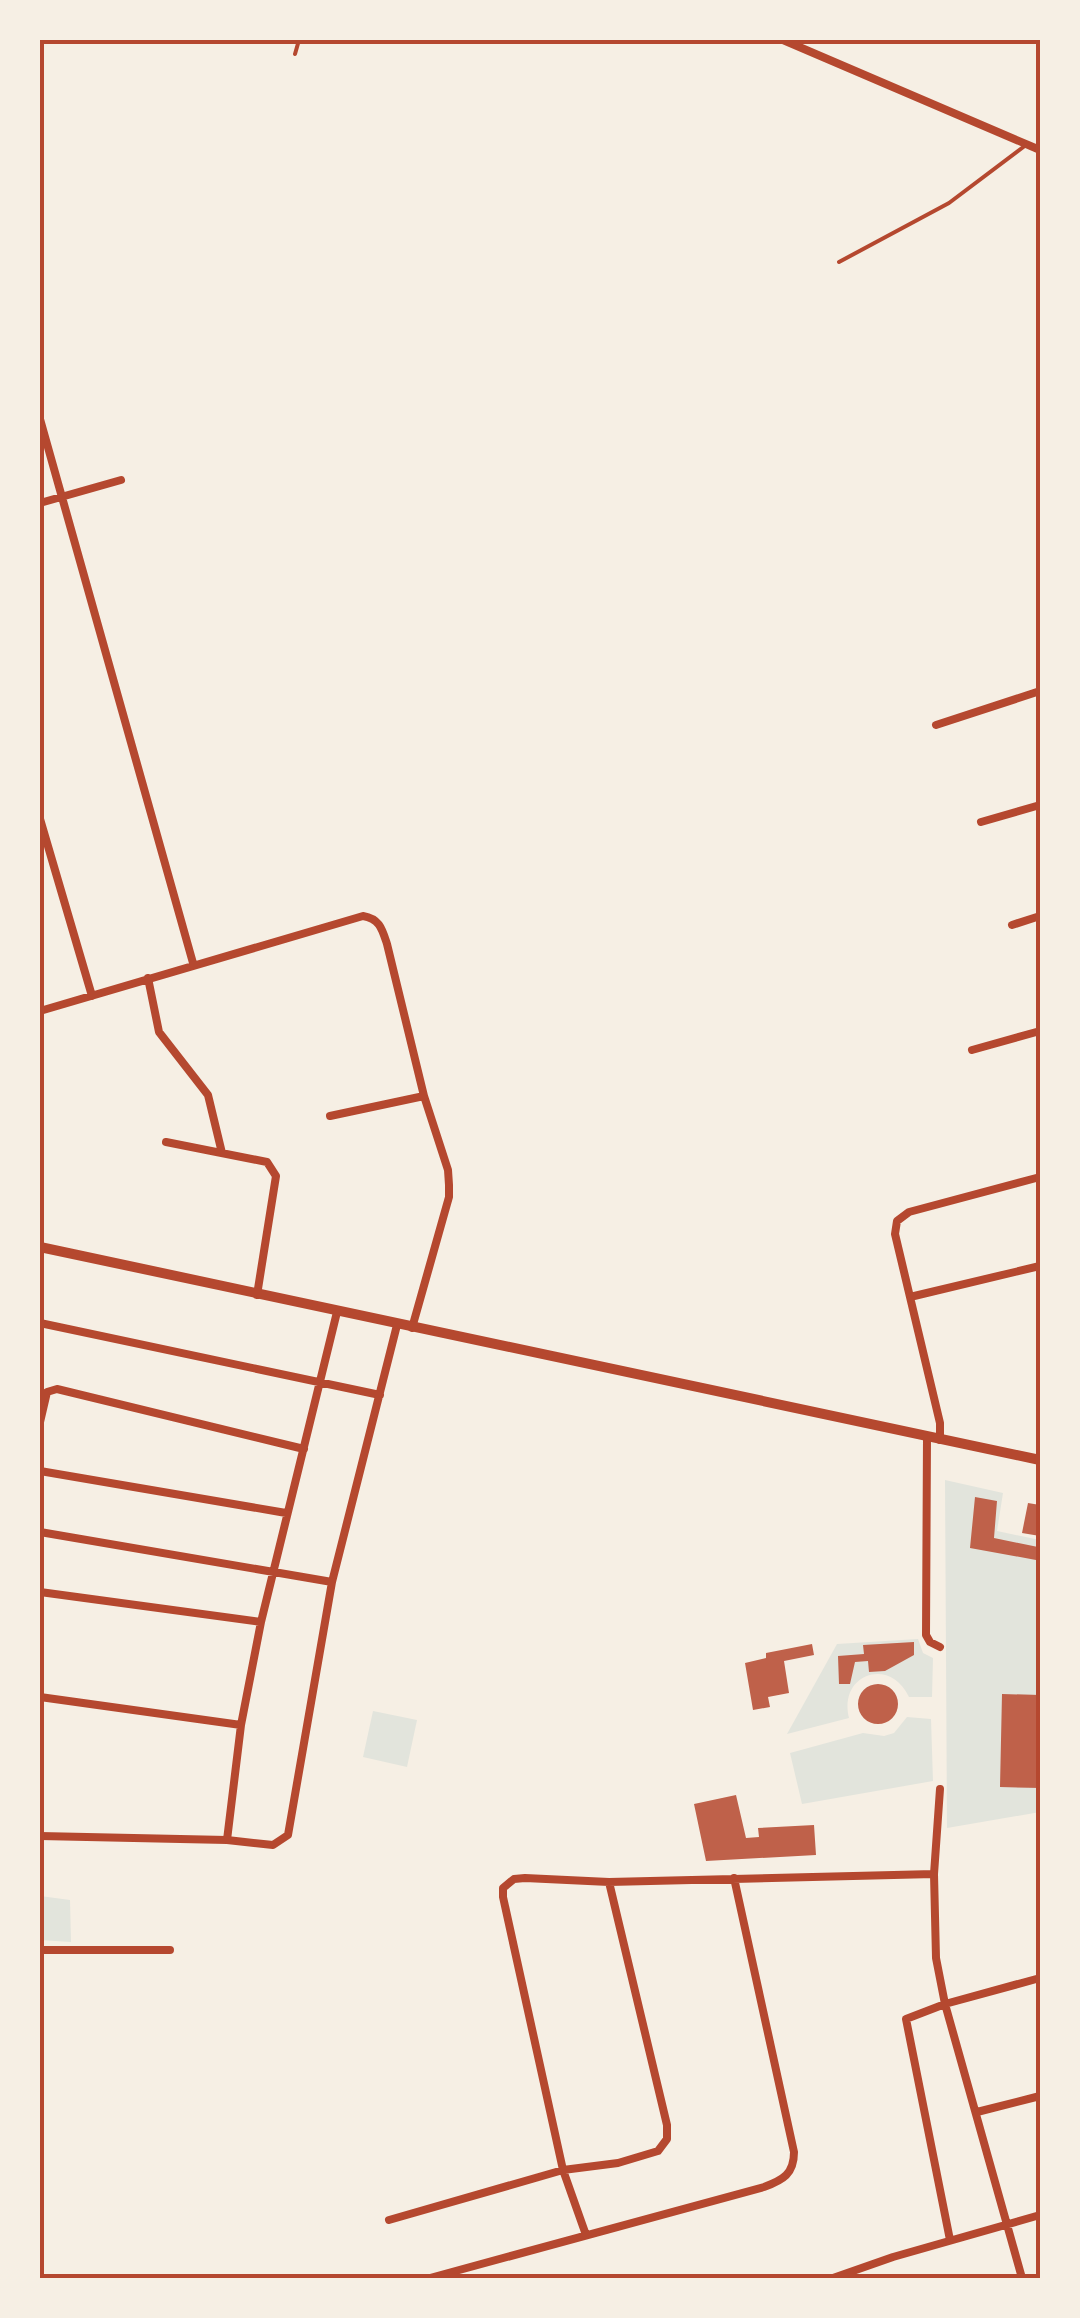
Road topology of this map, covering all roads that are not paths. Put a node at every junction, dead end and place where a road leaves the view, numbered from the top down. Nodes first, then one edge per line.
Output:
1 (299, 40) edge
2 (783, 40) edge
3 (295, 54) dead end
4 (1026, 145) junction
5 (1040, 150) edge
6 (839, 262) dead end
7 (40, 419) edge
8 (121, 480) dead end
9 (60, 497) junction
10 (40, 503) edge
11 (1040, 691) edge
12 (936, 725) dead end
13 (1040, 804) edge
14 (40, 819) edge
15 (981, 822) dead end
16 (1040, 916) edge
17 (1012, 925) dead end
18 (193, 964) junction
19 (148, 978) junction
20 (92, 996) junction
21 (40, 1011) edge
22 (1040, 1031) edge
23 (972, 1050) dead end
24 (424, 1096) junction
25 (330, 1116) dead end
26 (166, 1142) dead end
27 (222, 1154) junction
28 (1040, 1178) edge
29 (40, 1247) edge
30 (1040, 1266) edge
31 (256, 1295) junction
32 (910, 1297) junction
33 (337, 1312) junction
34 (40, 1324) edge
35 (397, 1325) junction
36 (412, 1328) junction
37 (322, 1382) junction
38 (380, 1395) junction
39 (40, 1422) edge
40 (927, 1437) junction
41 (940, 1440) junction
42 (304, 1449) junction
43 (1040, 1460) edge
44 (40, 1472) edge
45 (286, 1513) junction
46 (40, 1532) edge
47 (274, 1574) junction
48 (332, 1582) junction
49 (40, 1592) edge
50 (261, 1622) junction
51 (940, 1647) dead end
52 (40, 1697) edge
53 (240, 1725) junction
54 (940, 1789) dead end
55 (40, 1836) edge
56 (226, 1840) junction
57 (934, 1874) junction
58 (734, 1878) junction
59 (609, 1882) junction
60 (40, 1950) edge
61 (170, 1950) dead end
62 (1040, 1978) edge
63 (945, 2004) junction
64 (1040, 2096) edge
65 (977, 2112) junction
66 (563, 2170) junction
67 (1040, 2215) edge
68 (389, 2220) dead end
69 (1007, 2224) junction
70 (586, 2235) junction
71 (950, 2240) junction
72 (430, 2278) edge
73 (834, 2278) edge
74 (1022, 2278) edge

1 - 3 lane
2 - 4 street
4 - 5 street
4 - 6 lane
7 - 9 street
8 - 9 street
9 - 10 street
9 - 18 street
11 - 12 street
13 - 15 street
14 - 20 street
16 - 17 street
18 - 19 street
18 - 24 street
19 - 20 street
19 - 27 street
20 - 21 street
22 - 23 street
24 - 25 street
24 - 36 street
26 - 27 street
27 - 31 street
28 - 32 street
29 - 31 street
30 - 32 street
31 - 33 street
32 - 41 street
33 - 35 street
33 - 37 street
34 - 37 street
35 - 36 street
35 - 38 street
36 - 40 street
37 - 38 street
37 - 42 street
38 - 48 street
39 - 42 street
40 - 41 street
40 - 51 street
41 - 43 street
42 - 45 street
44 - 45 street
45 - 47 street
46 - 47 street
47 - 48 street
47 - 50 street
48 - 56 street
49 - 50 street
50 - 53 street
52 - 53 street
53 - 56 street
54 - 57 street
55 - 56 street
57 - 58 street
57 - 63 street
58 - 59 street
58 - 70 street
59 - 66 street
59 - 66 street
60 - 61 street
62 - 63 street
63 - 65 street
63 - 71 street
64 - 65 street
65 - 69 street
66 - 68 street
66 - 70 street
67 - 69 street
69 - 71 street
69 - 74 street
70 - 72 street
71 - 73 street

